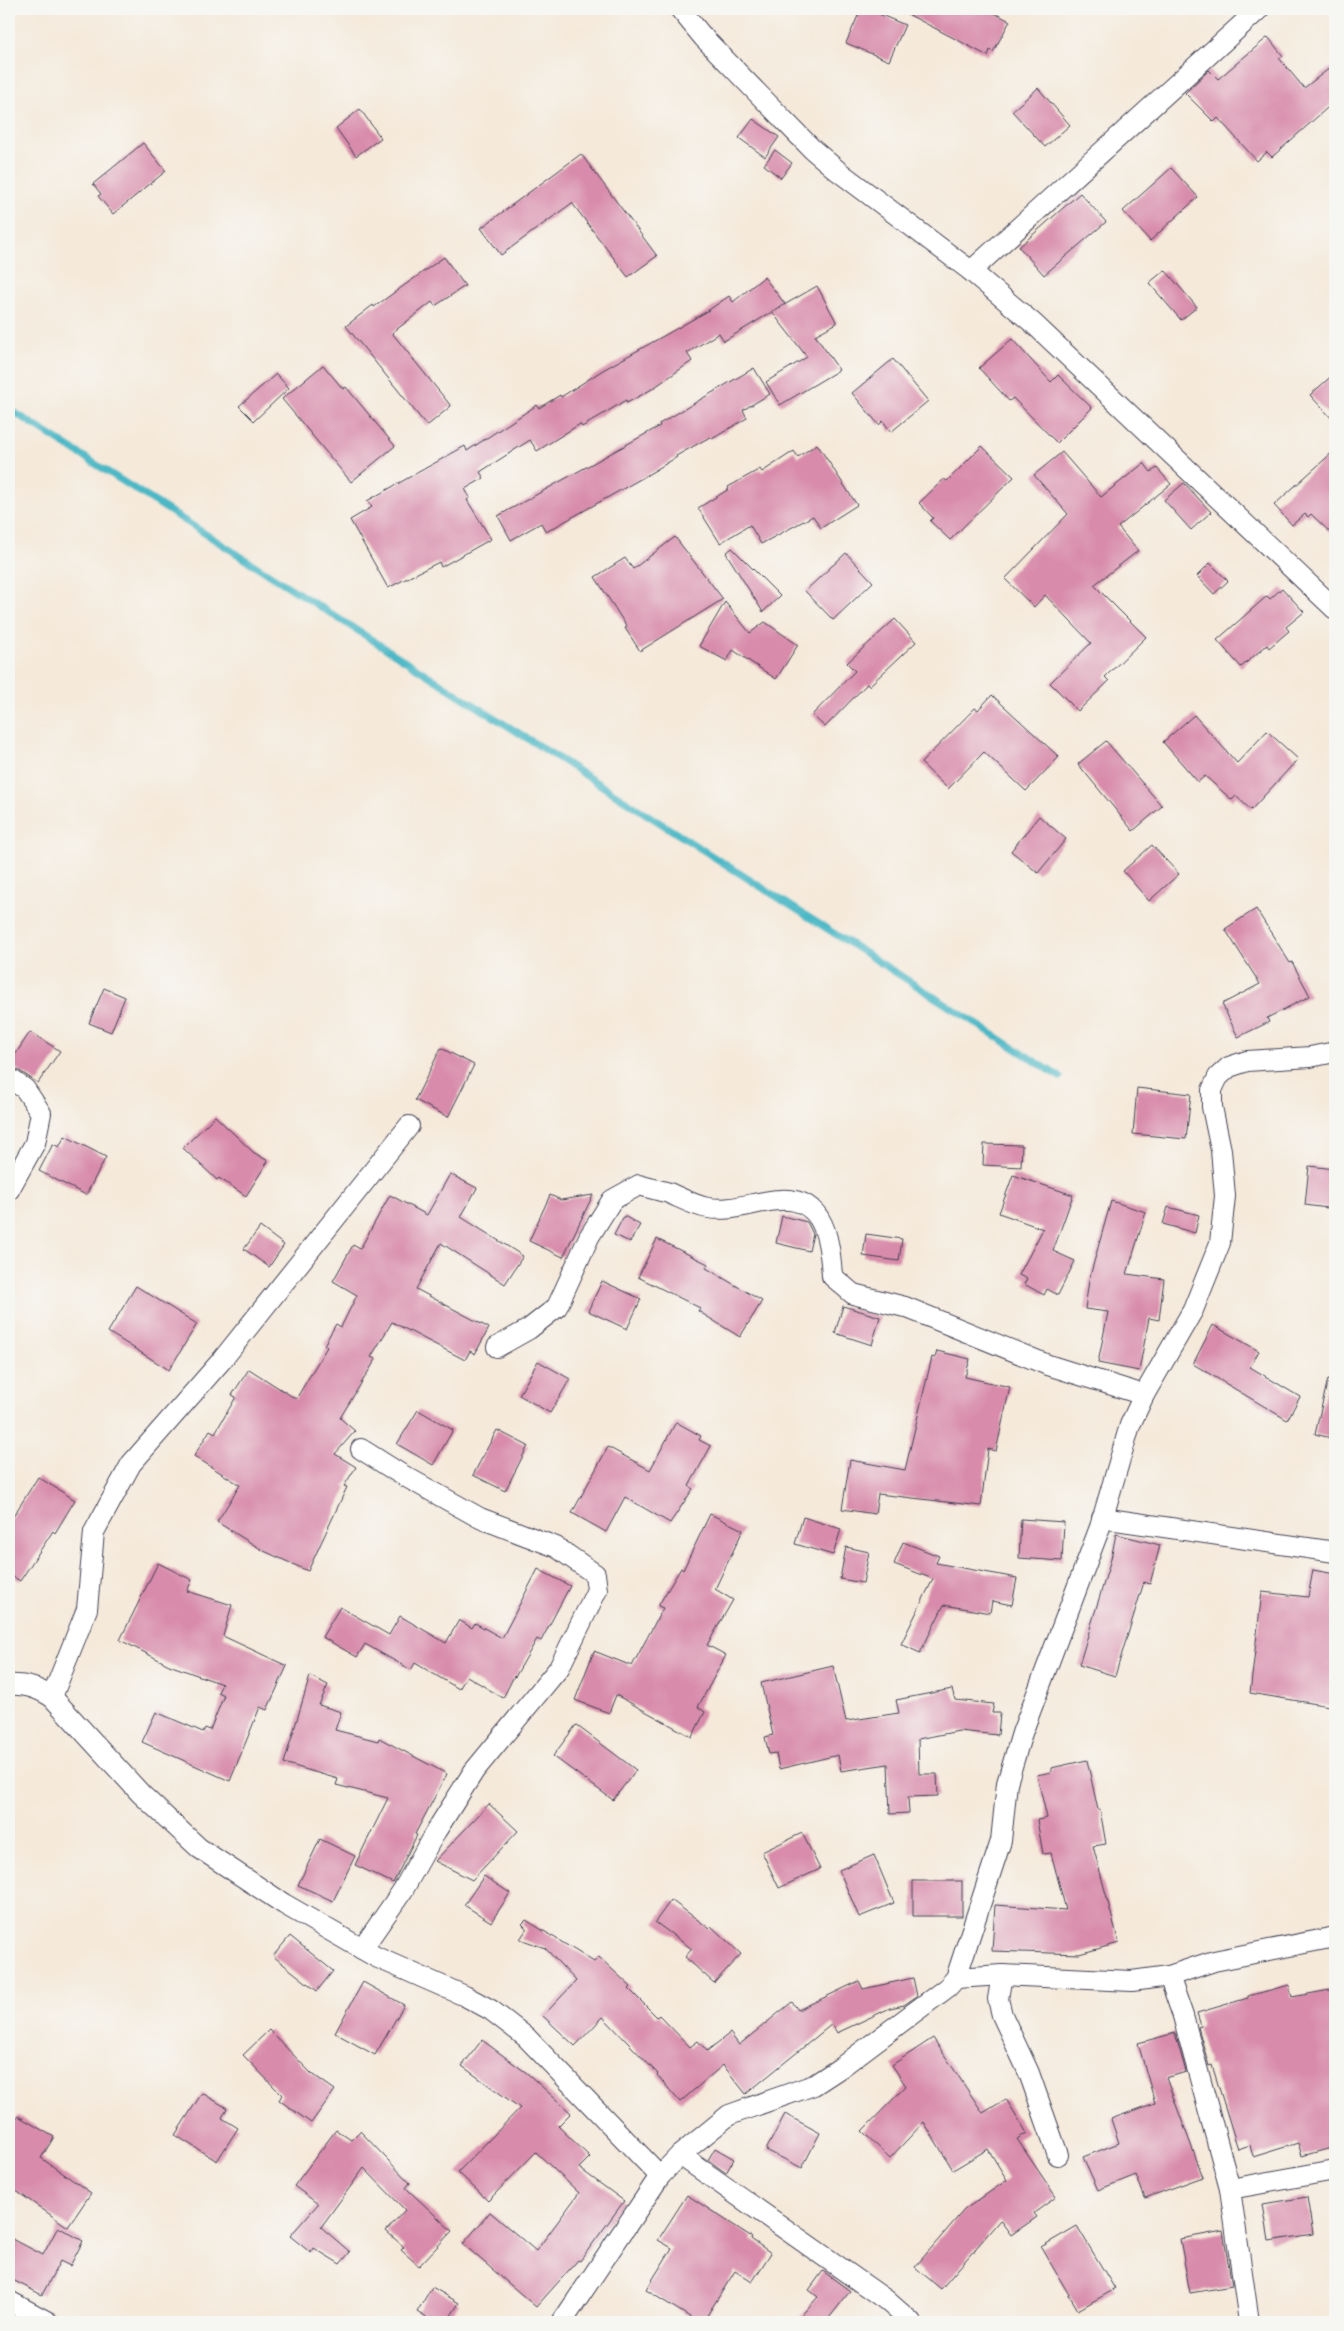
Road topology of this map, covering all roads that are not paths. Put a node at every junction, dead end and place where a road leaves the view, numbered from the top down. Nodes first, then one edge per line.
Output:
1 (680, 9) edge
2 (1259, 9) edge
3 (971, 271) junction
4 (1335, 609) edge
5 (1335, 1052) edge
6 (9, 1078) edge
7 (408, 1126) dead end
8 (9, 1190) edge
9 (497, 1347) dead end
10 (1144, 1395) junction
11 (362, 1449) dead end
12 (1102, 1518) junction
13 (1335, 1552) edge
14 (9, 1685) edge
15 (52, 1697) junction
16 (1335, 1936) edge
17 (362, 1949) junction
18 (1002, 1975) junction
19 (1169, 1976) junction
20 (956, 1978) junction
21 (680, 2155) junction
22 (1058, 2155) dead end
23 (1335, 2170) edge
24 (660, 2176) junction
25 (1230, 2188) junction
26 (9, 2301) edge
27 (48, 2322) edge
28 (562, 2322) edge
29 (911, 2322) edge
30 (1249, 2322) edge

1 - 3 street
2 - 3 street
3 - 4 street
5 - 10 street
6 - 8 street
7 - 15 street
9 - 10 street
10 - 12 street
11 - 17 street
12 - 13 street
12 - 20 street
14 - 15 street
15 - 17 street
16 - 19 street
17 - 24 street
18 - 19 street
18 - 20 street
18 - 22 street
19 - 25 street
20 - 21 street
21 - 24 street
21 - 29 street
23 - 25 street
24 - 28 street
25 - 30 street
26 - 27 street

